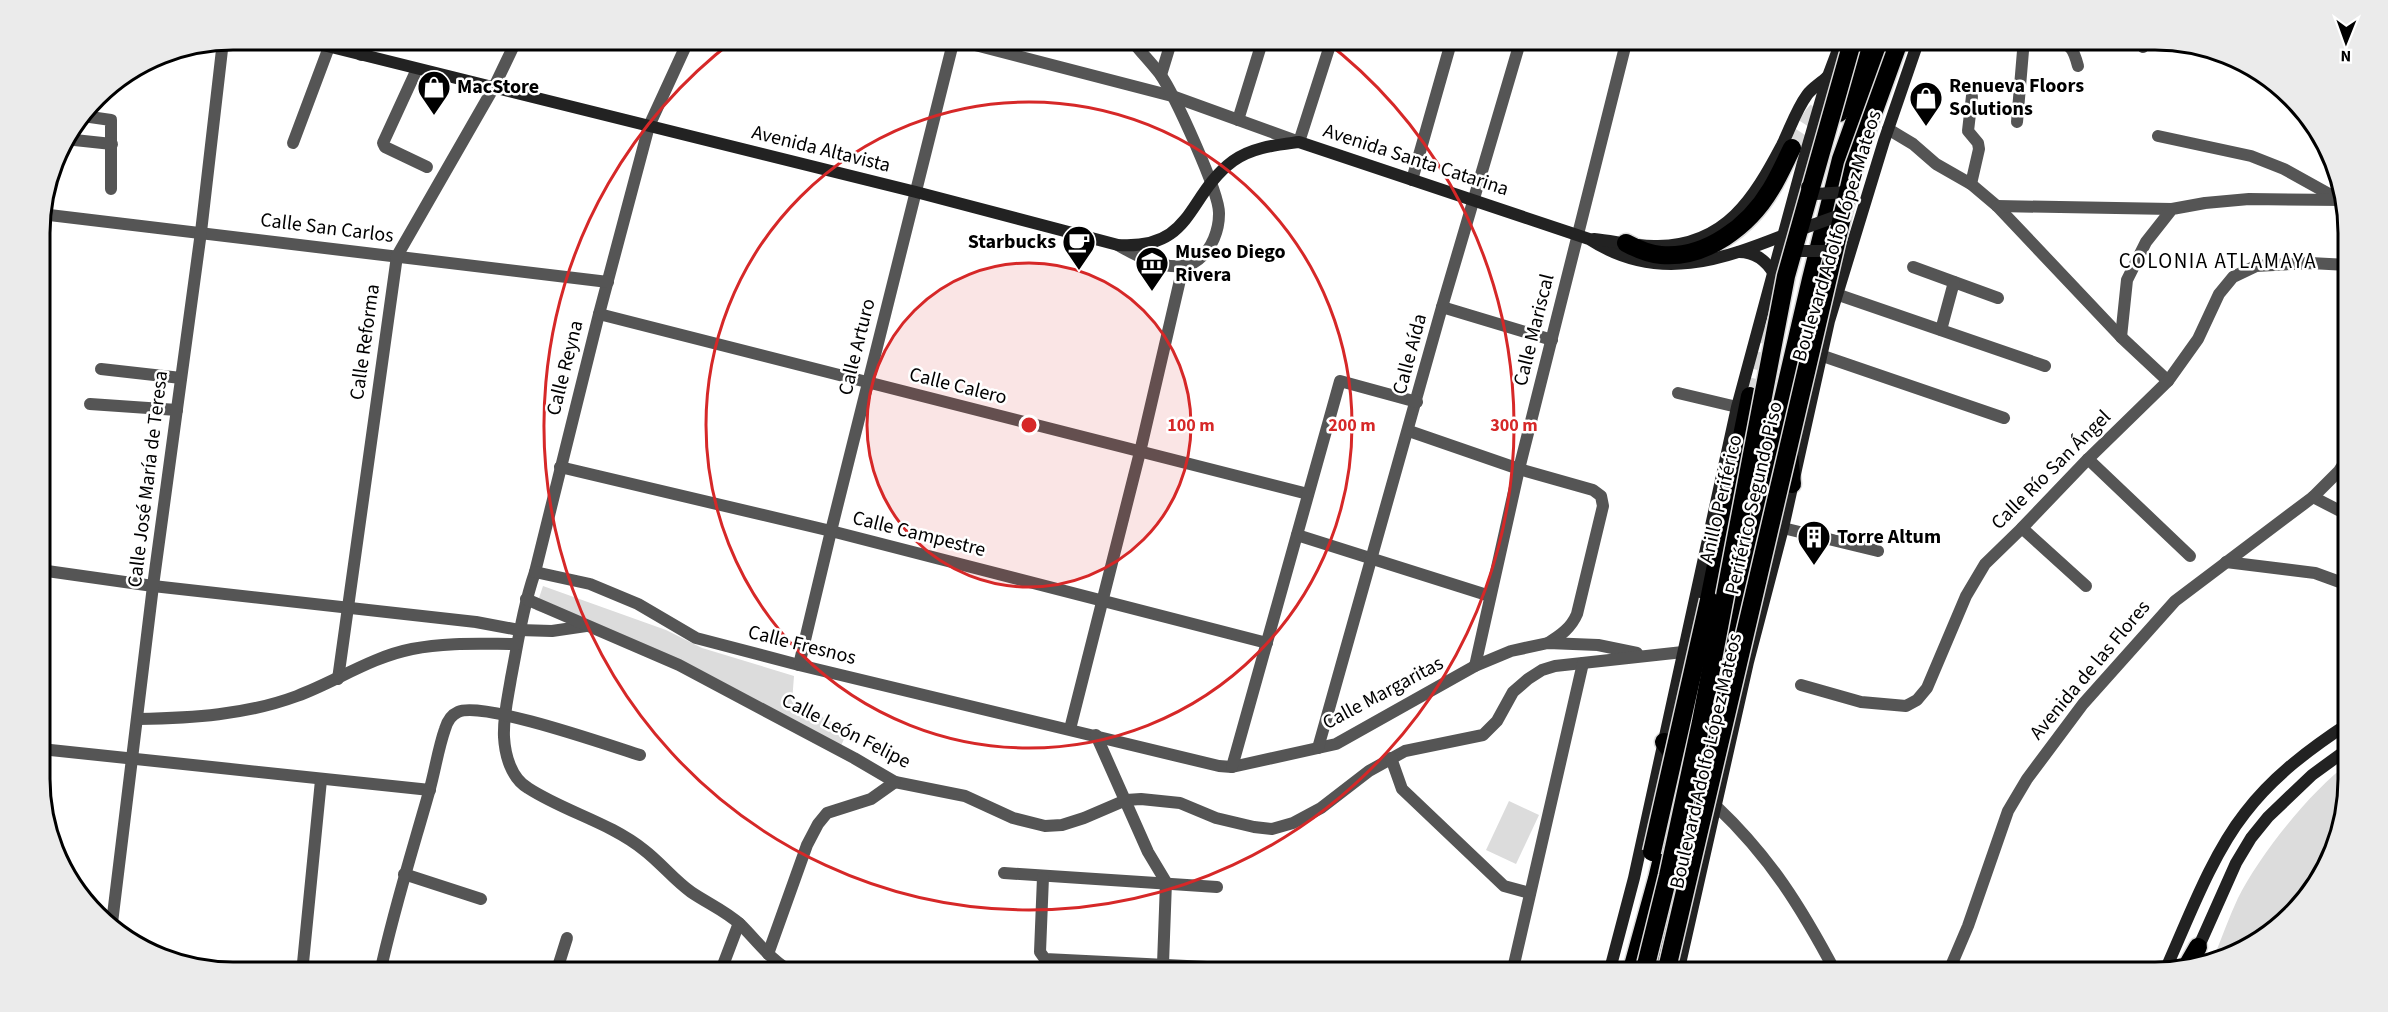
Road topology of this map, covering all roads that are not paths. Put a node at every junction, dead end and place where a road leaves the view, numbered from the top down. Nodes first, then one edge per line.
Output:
1 (222, 50) edge
2 (328, 50) edge
3 (341, 50) edge
4 (363, 50) edge
5 (512, 50) edge
6 (684, 50) edge
7 (950, 50) edge
8 (995, 50) edge
9 (1139, 50) edge
10 (1169, 50) edge
11 (1260, 50) edge
12 (1328, 50) edge
13 (1449, 50) edge
14 (1518, 50) edge
15 (1625, 50) edge
16 (1838, 50) edge
17 (1850, 50) edge
18 (1863, 50) edge
19 (1880, 50) edge
20 (1896, 50) edge
21 (1915, 50) edge
22 (2023, 50) edge
23 (2073, 50) edge
24 (361, 55) junction
25 (2078, 66) dead end
26 (417, 69) junction
27 (1161, 75) junction
28 (1828, 76) junction
29 (494, 87) junction
30 (1172, 96) junction
31 (1971, 96) dead end
32 (91, 117) edge
33 (1238, 120) junction
34 (2017, 122) dead end
35 (648, 126) junction
36 (1888, 129) junction
37 (2158, 136) dead end
38 (75, 140) edge
39 (1299, 142) junction
40 (293, 143) dead end
41 (112, 144) junction
42 (1792, 148) tunnel mouth
43 (1802, 166) junction
44 (427, 167) dead end
45 (1412, 180) junction
46 (1871, 182) junction
47 (1211, 183) junction
48 (1971, 184) junction
49 (111, 189) dead end
50 (916, 192) junction
51 (2334, 194) edge
52 (2335, 198) edge
53 (1475, 199) junction
54 (1997, 206) junction
55 (1863, 207) junction
56 (2172, 209) junction
57 (51, 215) edge
58 (201, 232) junction
59 (1787, 234) junction
60 (1583, 237) junction
61 (1626, 243) junction
62 (1118, 245) junction
63 (1729, 254) junction
64 (1848, 254) junction
65 (397, 256) junction
66 (1778, 257) junction
67 (2338, 264) edge
68 (1183, 267) junction
69 (1913, 267) dead end
70 (1774, 274) junction
71 (608, 282) junction
72 (1954, 282) junction
73 (1836, 294) junction
74 (1998, 298) dead end
75 (1442, 307) junction
76 (598, 314) junction
77 (1941, 330) junction
78 (2121, 337) junction
79 (1552, 340) junction
80 (1820, 355) junction
81 (2045, 366) dead end
82 (101, 369) dead end
83 (181, 378) junction
84 (2168, 381) junction
85 (868, 383) junction
86 (1678, 393) dead end
87 (1417, 402) junction
88 (1743, 402) junction
89 (90, 404) dead end
90 (177, 410) junction
91 (2004, 418) dead end
92 (1409, 431) junction
93 (1786, 436) dead end
94 (1140, 452) junction
95 (2088, 459) junction
96 (560, 467) junction
97 (1520, 469) junction
98 (2338, 471) edge
99 (1792, 484) junction
100 (1308, 494) junction
101 (2313, 497) junction
102 (2338, 510) edge
103 (1783, 528) junction
104 (2022, 528) junction
105 (831, 531) junction
106 (1297, 536) junction
107 (1878, 551) dead end
108 (2190, 556) dead end
109 (1371, 558) junction
110 (2226, 562) junction
111 (50, 571) edge
112 (535, 572) junction
113 (2338, 581) edge
114 (153, 586) junction
115 (2086, 586) dead end
116 (1490, 596) junction
117 (526, 599) junction
118 (1102, 601) junction
119 (346, 606) junction
120 (586, 626) junction
121 (519, 630) junction
122 (1267, 643) junction
123 (1548, 643) junction
124 (517, 644) junction
125 (1683, 652) junction
126 (1642, 655) junction
127 (1583, 663) junction
128 (800, 665) junction
129 (1475, 666) junction
130 (338, 679) junction
131 (1800, 685) dead end
132 (505, 714) junction
133 (138, 719) junction
134 (1070, 729) junction
135 (2338, 731) edge
136 (1096, 735) junction
137 (1664, 742) junction
138 (1318, 748) junction
139 (50, 750) edge
140 (640, 755) dead end
141 (2338, 756) edge
142 (1390, 758) junction
143 (133, 760) junction
144 (1232, 767) junction
145 (1683, 767) junction
146 (321, 780) junction
147 (895, 782) junction
148 (430, 790) junction
149 (1126, 800) junction
150 (1716, 806) junction
151 (1004, 873) dead end
152 (404, 874) junction
153 (1043, 877) junction
154 (1166, 882) junction
155 (1217, 887) dead end
156 (1530, 892) junction
157 (481, 899) dead end
158 (113, 918) edge
159 (739, 923) junction
160 (567, 938) dead end
161 (768, 954) junction
162 (2195, 956) edge
163 (303, 962) edge
164 (383, 962) edge
165 (559, 962) edge
166 (724, 962) edge
167 (777, 962) edge
168 (1116, 962) edge
169 (1163, 962) edge
170 (1514, 962) edge
171 (1612, 962) edge
172 (1633, 962) edge
173 (1634, 962) edge
174 (1635, 962) edge
175 (1656, 962) edge
176 (1669, 962) edge
177 (1681, 962) edge
178 (1830, 962) edge
179 (1953, 962) edge
180 (2169, 962) edge

1 - 58 street, Calle José María de Teresa
2 - 40 street
3 - 24 main road, Avenida Altavista
4 - 24 street
5 - 29 street, Calle Reforma
6 - 35 street, Calle Reyna
7 - 50 street, Calle Arturo
8 - 30 street, Avenida Santa Catarina
9 - 27 street
10 - 27 street
11 - 33 street
12 - 39 street
13 - 45 street
14 - 53 street, Calle Aída
15 - 60 street, Calle Mariscal
16 - 28 main road
17 - 174 highway, Periférico Segundo Piso, bridge
18 - 145 highway, Anillo Periférico
19 - 175 highway, Anillo Periférico
20 - 176 highway, Periférico Segundo Piso, bridge
21 - 36 main road, Boulevard Adolfo López Mateos
22 - 34 street
23 - 25 street
24 - 26 main road, Avenida Altavista
26 - 29 main road, Avenida Altavista
26 - 44 street
27 - 30 street
28 - 43 main road
28 - 61 main road
29 - 35 main road, Avenida Altavista
29 - 65 street, Calle Reforma
30 - 33 street, Avenida Santa Catarina
30 - 47 street
31 - 48 street
32 - 41 street
33 - 39 street, Avenida Santa Catarina
35 - 50 main road, Avenida Altavista
35 - 71 street, Calle Reyna
36 - 46 main road, Boulevard Adolfo López Mateos
36 - 48 street
37 - 51 street
38 - 41 street
39 - 45 main road, Avenida Santa Catarina
39 - 47 main road, Avenida Altavista
41 - 49 street
42 - 61 highway
43 - 46 main road, bridge
43 - 59 main road
45 - 53 main road, Avenida Santa Catarina
46 - 55 main road, Boulevard Adolfo López Mateos
47 - 62 main road, Avenida Altavista
47 - 68 street
48 - 54 street
50 - 62 main road, Avenida Altavista
50 - 85 street, Calle Arturo
52 - 56 street
53 - 60 main road, Avenida Santa Catarina
53 - 75 street, Calle Aída
54 - 56 street
54 - 78 street
55 - 59 main road, Avenida Santa Catarina, bridge
55 - 64 main road, Boulevard Adolfo López Mateos
56 - 78 street
57 - 58 street, Calle San Carlos
58 - 65 street, Calle San Carlos
58 - 83 street, Calle José María de Teresa
59 - 63 main road, Avenida Santa Catarina
59 - 66 main road
60 - 61 main road
60 - 63 main road, Avenida Santa Catarina
60 - 79 street, Calle Mariscal
62 - 68 street
63 - 70 main road
64 - 66 main road, bridge
64 - 73 main road, Boulevard Adolfo López Mateos
65 - 71 street, Calle San Carlos
65 - 119 street, Calle Reforma
66 - 70 main road
67 - 84 street, Calle Río San Ángel
68 - 94 street
69 - 72 street
70 - 88 main road
71 - 76 street, Calle Reyna
72 - 74 street
72 - 77 street
73 - 77 street
73 - 80 main road, Boulevard Adolfo López Mateos
75 - 79 street
75 - 87 street, Calle Aída
76 - 85 street, Calle Calero
76 - 96 street, Calle Reyna
77 - 81 street
78 - 84 street
79 - 97 street, Calle Mariscal
80 - 91 street
80 - 99 main road, Boulevard Adolfo López Mateos
82 - 83 street
83 - 90 street, Calle José María de Teresa
84 - 95 street, Calle Río San Ángel
85 - 94 street, Calle Calero
85 - 105 street, Calle Arturo
86 - 88 street
87 - 92 street, Calle Aída
87 - 100 street
88 - 125 main road
88 - 172 highway, bridge
89 - 90 street
90 - 114 street, Calle José María de Teresa
92 - 97 street
92 - 109 street, Calle Aída
93 - 99 highway
94 - 100 street, Calle Calero
94 - 118 street
95 - 104 street, Calle Río San Ángel
95 - 108 street
96 - 105 street, Calle Campestre
96 - 112 street, Calle Reyna
97 - 116 street, Calle Mariscal
97 - 123 street
98 - 101 street, Avenida de las Flores
99 - 103 main road, Boulevard Adolfo López Mateos
100 - 106 street
101 - 102 street
101 - 110 street, Avenida de las Flores
103 - 107 street
103 - 150 main road, Boulevard Adolfo López Mateos
104 - 115 street
104 - 131 street, Calle Río San Ángel
105 - 118 street, Calle Campestre
105 - 128 street, Calle Arturo
106 - 109 street
106 - 122 street
109 - 116 street
109 - 138 street, Calle Aída
110 - 113 street
110 - 179 street, Avenida de las Flores
111 - 114 street
112 - 117 street, Calle Reyna
112 - 128 street, Calle Fresnos
114 - 119 street
114 - 133 street, Calle José María de Teresa
116 - 129 street, Calle Mariscal
117 - 120 street, Calle León Felipe
117 - 121 street, Calle Reyna
118 - 122 street, Calle Campestre
118 - 134 street
119 - 121 street
119 - 130 street, Calle Reforma
120 - 121 street
120 - 147 street, Calle León Felipe
121 - 124 street, Calle Reyna
122 - 144 street
123 - 126 street, Calle Margaritas
123 - 129 street, Calle Margaritas
124 - 130 street
124 - 132 street, Calle Reyna
125 - 126 street, Calle León Felipe
125 - 137 main road
126 - 127 street, Calle León Felipe
127 - 142 street, Calle León Felipe
127 - 156 street
128 - 134 street, Calle Fresnos
129 - 138 street, Calle Margaritas
130 - 133 street
132 - 140 street
132 - 148 street
132 - 159 street, Calle Reyna
133 - 143 street, Calle José María de Teresa
134 - 136 street, Calle Margaritas
135 - 180 main road
136 - 144 street, Calle Margaritas
136 - 149 street
137 - 145 highway
137 - 171 main road
138 - 144 street, Calle Margaritas
139 - 143 street
141 - 162 main road
142 - 149 street, Calle León Felipe
142 - 156 street
143 - 146 street
143 - 158 street, Calle José María de Teresa
145 - 173 highway, Anillo Periférico
146 - 148 street
146 - 163 street
147 - 149 street, Calle León Felipe
147 - 161 street
148 - 152 street
149 - 154 street
150 - 177 main road, Boulevard Adolfo López Mateos
150 - 178 street
151 - 153 street
152 - 157 street
152 - 164 street
153 - 154 street
153 - 168 street
154 - 155 street
154 - 169 street
156 - 170 street
159 - 161 street, Calle Reyna
159 - 166 street
160 - 165 street
161 - 167 street, Calle Reyna

